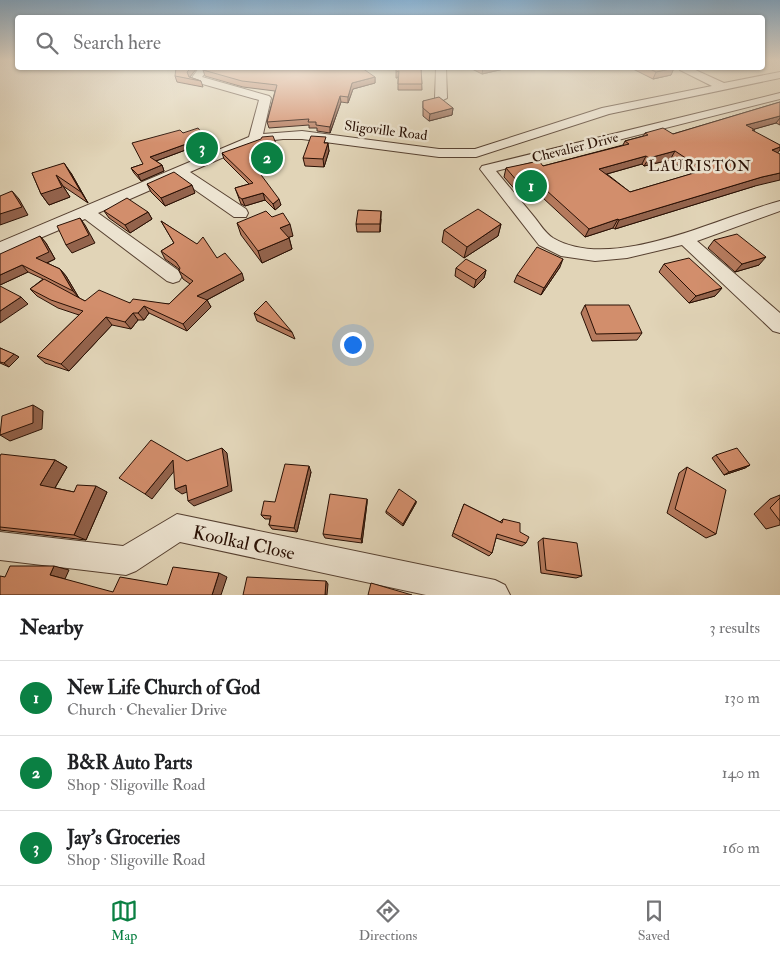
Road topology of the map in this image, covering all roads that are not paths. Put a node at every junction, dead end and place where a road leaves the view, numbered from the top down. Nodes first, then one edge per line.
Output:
1 (228, 88) edge
2 (440, 88) edge
3 (713, 88) edge
4 (780, 96) edge
5 (440, 98) edge
6 (255, 139) junction
7 (178, 171) junction
8 (780, 206) edge
9 (86, 212) junction
10 (240, 213) dead end
11 (685, 239) junction
12 (0, 249) edge
13 (173, 276) dead end
14 (780, 325) edge
15 (0, 546) edge
16 (495, 595) edge

1 - 6 street
2 - 5 street
3 - 6 street, Sligoville Road
4 - 11 street, Chevalier Drive
6 - 7 street, Sligoville Road
7 - 9 street, Sligoville Road
7 - 10 street
8 - 11 street
9 - 12 street, Sligoville Road
9 - 13 street
11 - 14 street
15 - 16 street, Koolkal Close

